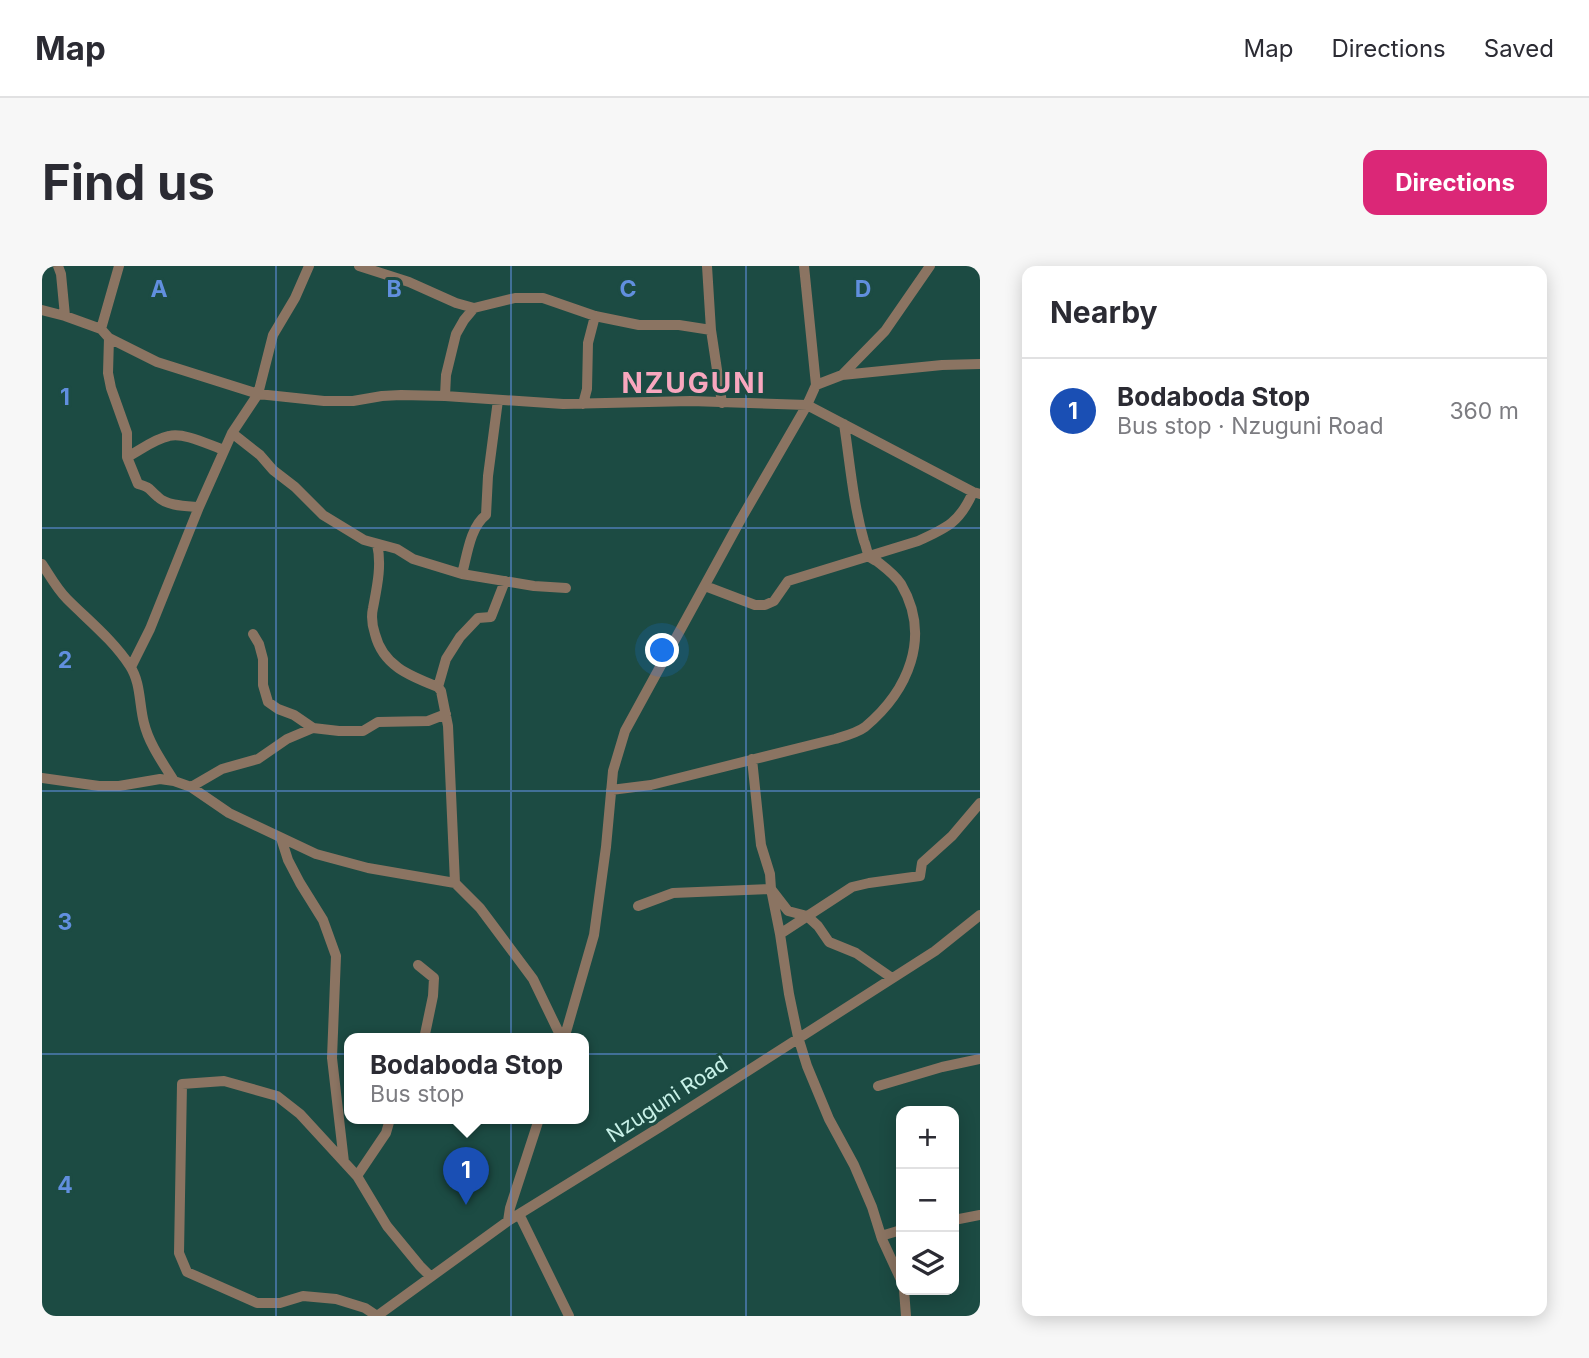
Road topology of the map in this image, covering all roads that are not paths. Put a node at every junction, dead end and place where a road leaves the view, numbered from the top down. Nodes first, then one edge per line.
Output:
1 (58, 266) edge
2 (119, 266) edge
3 (309, 266) edge
4 (359, 266) edge
5 (707, 266) edge
6 (804, 266) edge
7 (930, 266) edge
8 (474, 308) junction
9 (42, 310) edge
10 (65, 316) junction
11 (595, 316) junction
12 (711, 330) junction
13 (105, 333) junction
14 (980, 364) edge
15 (842, 375) junction
16 (816, 385) junction
17 (258, 394) junction
18 (445, 396) junction
19 (498, 400) junction
20 (722, 403) junction
21 (583, 404) junction
22 (807, 405) junction
23 (844, 424) junction
24 (232, 433) junction
25 (225, 450) junction
26 (127, 457) junction
27 (976, 493) edge
28 (199, 507) junction
29 (377, 544) junction
30 (869, 556) junction
31 (42, 564) edge
32 (462, 574) junction
33 (505, 581) junction
34 (705, 586) junction
35 (566, 588) dead end
36 (253, 634) dead end
37 (131, 667) junction
38 (438, 687) junction
39 (446, 714) junction
40 (313, 728) junction
41 (752, 759) junction
42 (42, 778) edge
43 (174, 781) junction
44 (191, 787) junction
45 (611, 790) junction
46 (980, 803) edge
47 (281, 838) junction
48 (456, 883) junction
49 (771, 890) junction
50 (638, 906) dead end
51 (980, 915) edge
52 (807, 916) junction
53 (780, 934) junction
54 (418, 965) dead end
55 (892, 978) junction
56 (425, 1033) edge
57 (560, 1033) edge
58 (565, 1033) edge
59 (798, 1037) junction
60 (980, 1059) edge
61 (878, 1086) dead end
62 (389, 1124) edge
63 (537, 1124) edge
64 (344, 1161) junction
65 (357, 1176) junction
66 (519, 1214) junction
67 (980, 1215) edge
68 (959, 1219) edge
69 (508, 1221) junction
70 (896, 1232) edge
71 (881, 1236) junction
72 (896, 1269) edge
73 (430, 1277) junction
74 (904, 1295) edge
75 (382, 1314) edge
76 (569, 1316) edge
77 (906, 1316) edge

1 - 10 street
2 - 13 street
3 - 17 street
4 - 8 street
5 - 12 street
6 - 16 street
7 - 15 street
8 - 11 street
8 - 18 street
9 - 10 street
10 - 13 street
11 - 12 street
11 - 21 street
12 - 20 street
13 - 17 street
13 - 26 street
14 - 15 street
15 - 16 street
16 - 22 street
17 - 18 street
17 - 24 street
18 - 19 street
19 - 21 street
19 - 32 street
20 - 21 street
20 - 22 street
22 - 23 street
22 - 34 street
23 - 27 street
23 - 30 street
24 - 25 street
24 - 29 street
25 - 26 street
25 - 28 street
26 - 28 street
27 - 30 street
28 - 37 street
29 - 32 street
29 - 38 street
30 - 34 street
30 - 41 street
31 - 37 street
32 - 33 street
33 - 35 street
33 - 38 street
34 - 45 street
36 - 40 street
37 - 43 street
38 - 39 street
39 - 40 street
39 - 48 street
40 - 44 street
41 - 45 street
41 - 49 street
42 - 43 street
43 - 44 street
44 - 47 street
45 - 58 street
46 - 52 street
47 - 48 street
47 - 64 street
48 - 57 street
49 - 50 street
49 - 52 street
49 - 53 street
51 - 55 street, Nzuguni Road
52 - 53 street
52 - 55 street
53 - 59 street
54 - 56 street
55 - 59 street, Nzuguni Road
59 - 66 street, Nzuguni Road
59 - 71 street
60 - 61 street
62 - 65 street
63 - 69 street
64 - 65 street
64 - 75 street
65 - 73 street
66 - 69 street, Nzuguni Road
66 - 76 street
67 - 68 street
69 - 73 street, Nzuguni Road
70 - 71 street
71 - 72 street
73 - 75 street, Nzuguni Road
74 - 77 street

